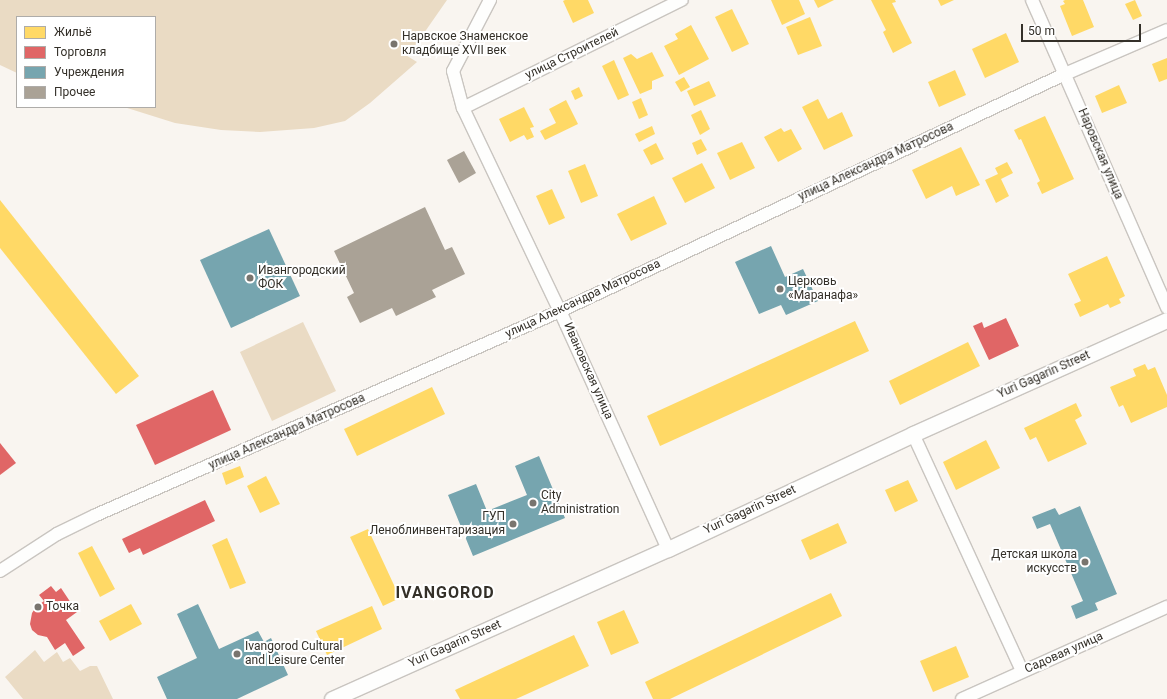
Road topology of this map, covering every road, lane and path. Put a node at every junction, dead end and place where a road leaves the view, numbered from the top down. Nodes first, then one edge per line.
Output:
1 (490, 0) edge
2 (682, 0) edge
3 (1032, 0) edge
4 (1167, 30) edge
5 (1065, 74) junction
6 (463, 108) junction
7 (1167, 308) edge
8 (560, 310) junction
9 (1167, 320) edge
10 (913, 434) junction
11 (668, 549) junction
12 (0, 570) edge
13 (1167, 607) edge
14 (1022, 671) junction
15 (332, 699) edge
16 (962, 699) edge

1 - 6 street, Ивановская улица
2 - 6 street, улица Строителей
3 - 5 street, Наровская улица
4 - 5 street, улица Александра Матросова
5 - 7 street, Наровская улица
5 - 8 street, улица Александра Матросова
6 - 8 street, Ивановская улица
8 - 11 street, Ивановская улица
8 - 12 street, улица Александра Матросова
9 - 10 street, Yuri Gagarin Street
10 - 11 street, Yuri Gagarin Street
10 - 14 street
11 - 15 street, Yuri Gagarin Street
13 - 14 street, Садовая улица
14 - 16 street, Садовая улица

